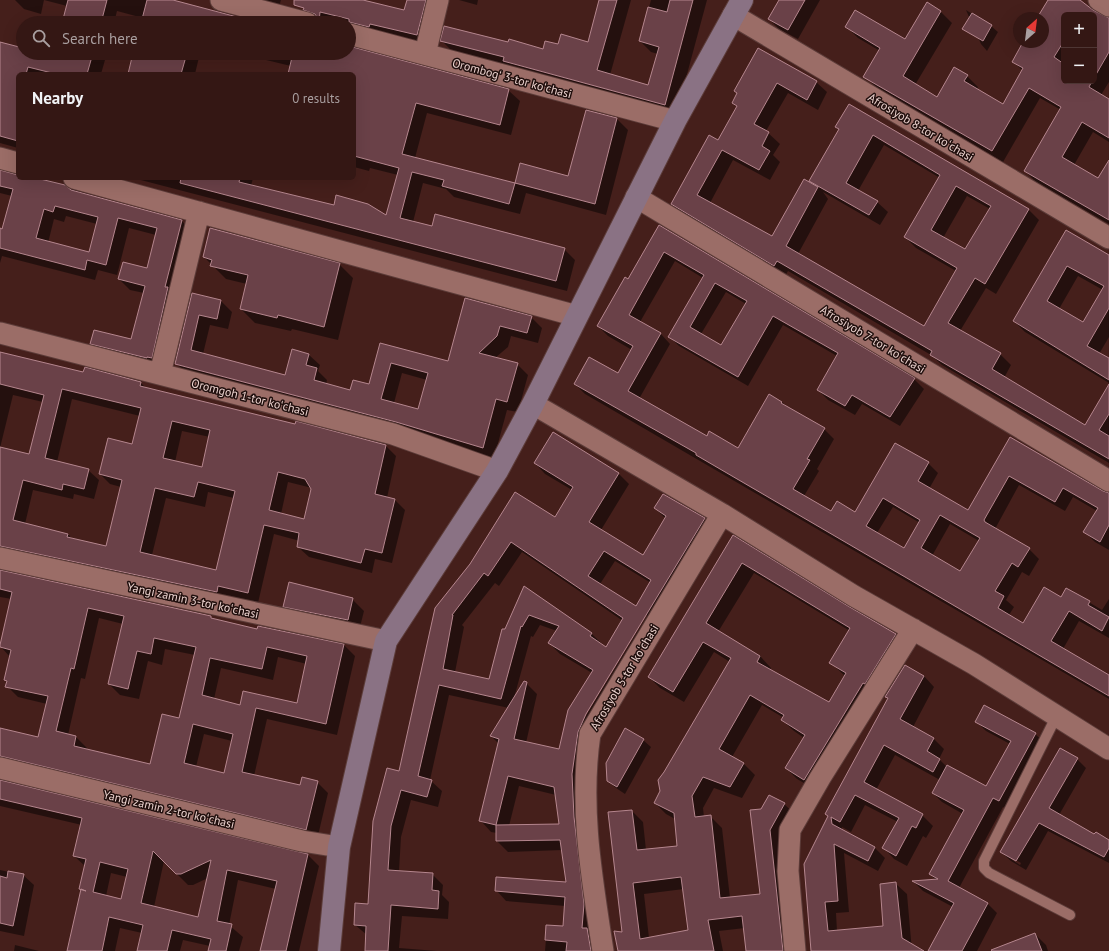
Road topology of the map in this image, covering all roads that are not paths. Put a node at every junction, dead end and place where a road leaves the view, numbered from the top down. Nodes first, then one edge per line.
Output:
1 (221, 0) edge
2 (438, 0) edge
3 (1098, 0) edge
4 (242, 3) edge
5 (1109, 6) edge
6 (738, 8) edge
7 (284, 16) edge
8 (356, 36) edge
9 (426, 54) junction
10 (675, 121) junction
11 (0, 158) edge
12 (16, 162) edge
13 (81, 180) edge
14 (636, 196) junction
15 (199, 212) junction
16 (1109, 238) edge
17 (577, 316) junction
18 (0, 333) edge
19 (160, 374) junction
20 (533, 404) junction
21 (497, 471) junction
22 (1109, 481) edge
23 (722, 514) junction
24 (0, 558) edge
25 (913, 629) junction
26 (386, 640) junction
27 (1056, 715) junction
28 (1109, 749) edge
29 (0, 768) edge
30 (339, 847) junction
31 (1070, 914) dead end
32 (329, 951) edge
33 (603, 951) edge
34 (795, 951) edge

1 - 4 street
2 - 9 street
3 - 5 street
4 - 7 street
6 - 10 street
6 - 16 street, Afrosiyob 8-tor koʻchasi
8 - 9 street, Orombogʻ 3-tor koʻchasi
9 - 10 street, Orombogʻ 3-tor koʻchasi
10 - 14 street
11 - 12 street
13 - 15 street
14 - 17 street
14 - 22 street, Afrosiyob 7-tor koʻchasi
15 - 17 street
15 - 19 street
17 - 20 street
18 - 19 street, Oromgoh 1-tor koʻchasi
19 - 21 street, Oromgoh 1-tor koʻchasi
20 - 21 street
20 - 23 street
21 - 26 street
23 - 25 street
23 - 33 street, Afrosiyob 5-tor koʻchasi
24 - 26 street, Yangi zamin 3-tor koʻchasi
25 - 27 street
25 - 34 street
26 - 30 street
27 - 28 street
27 - 31 lane
29 - 30 street, Yangi zamin 2-tor koʻchasi
30 - 32 street

